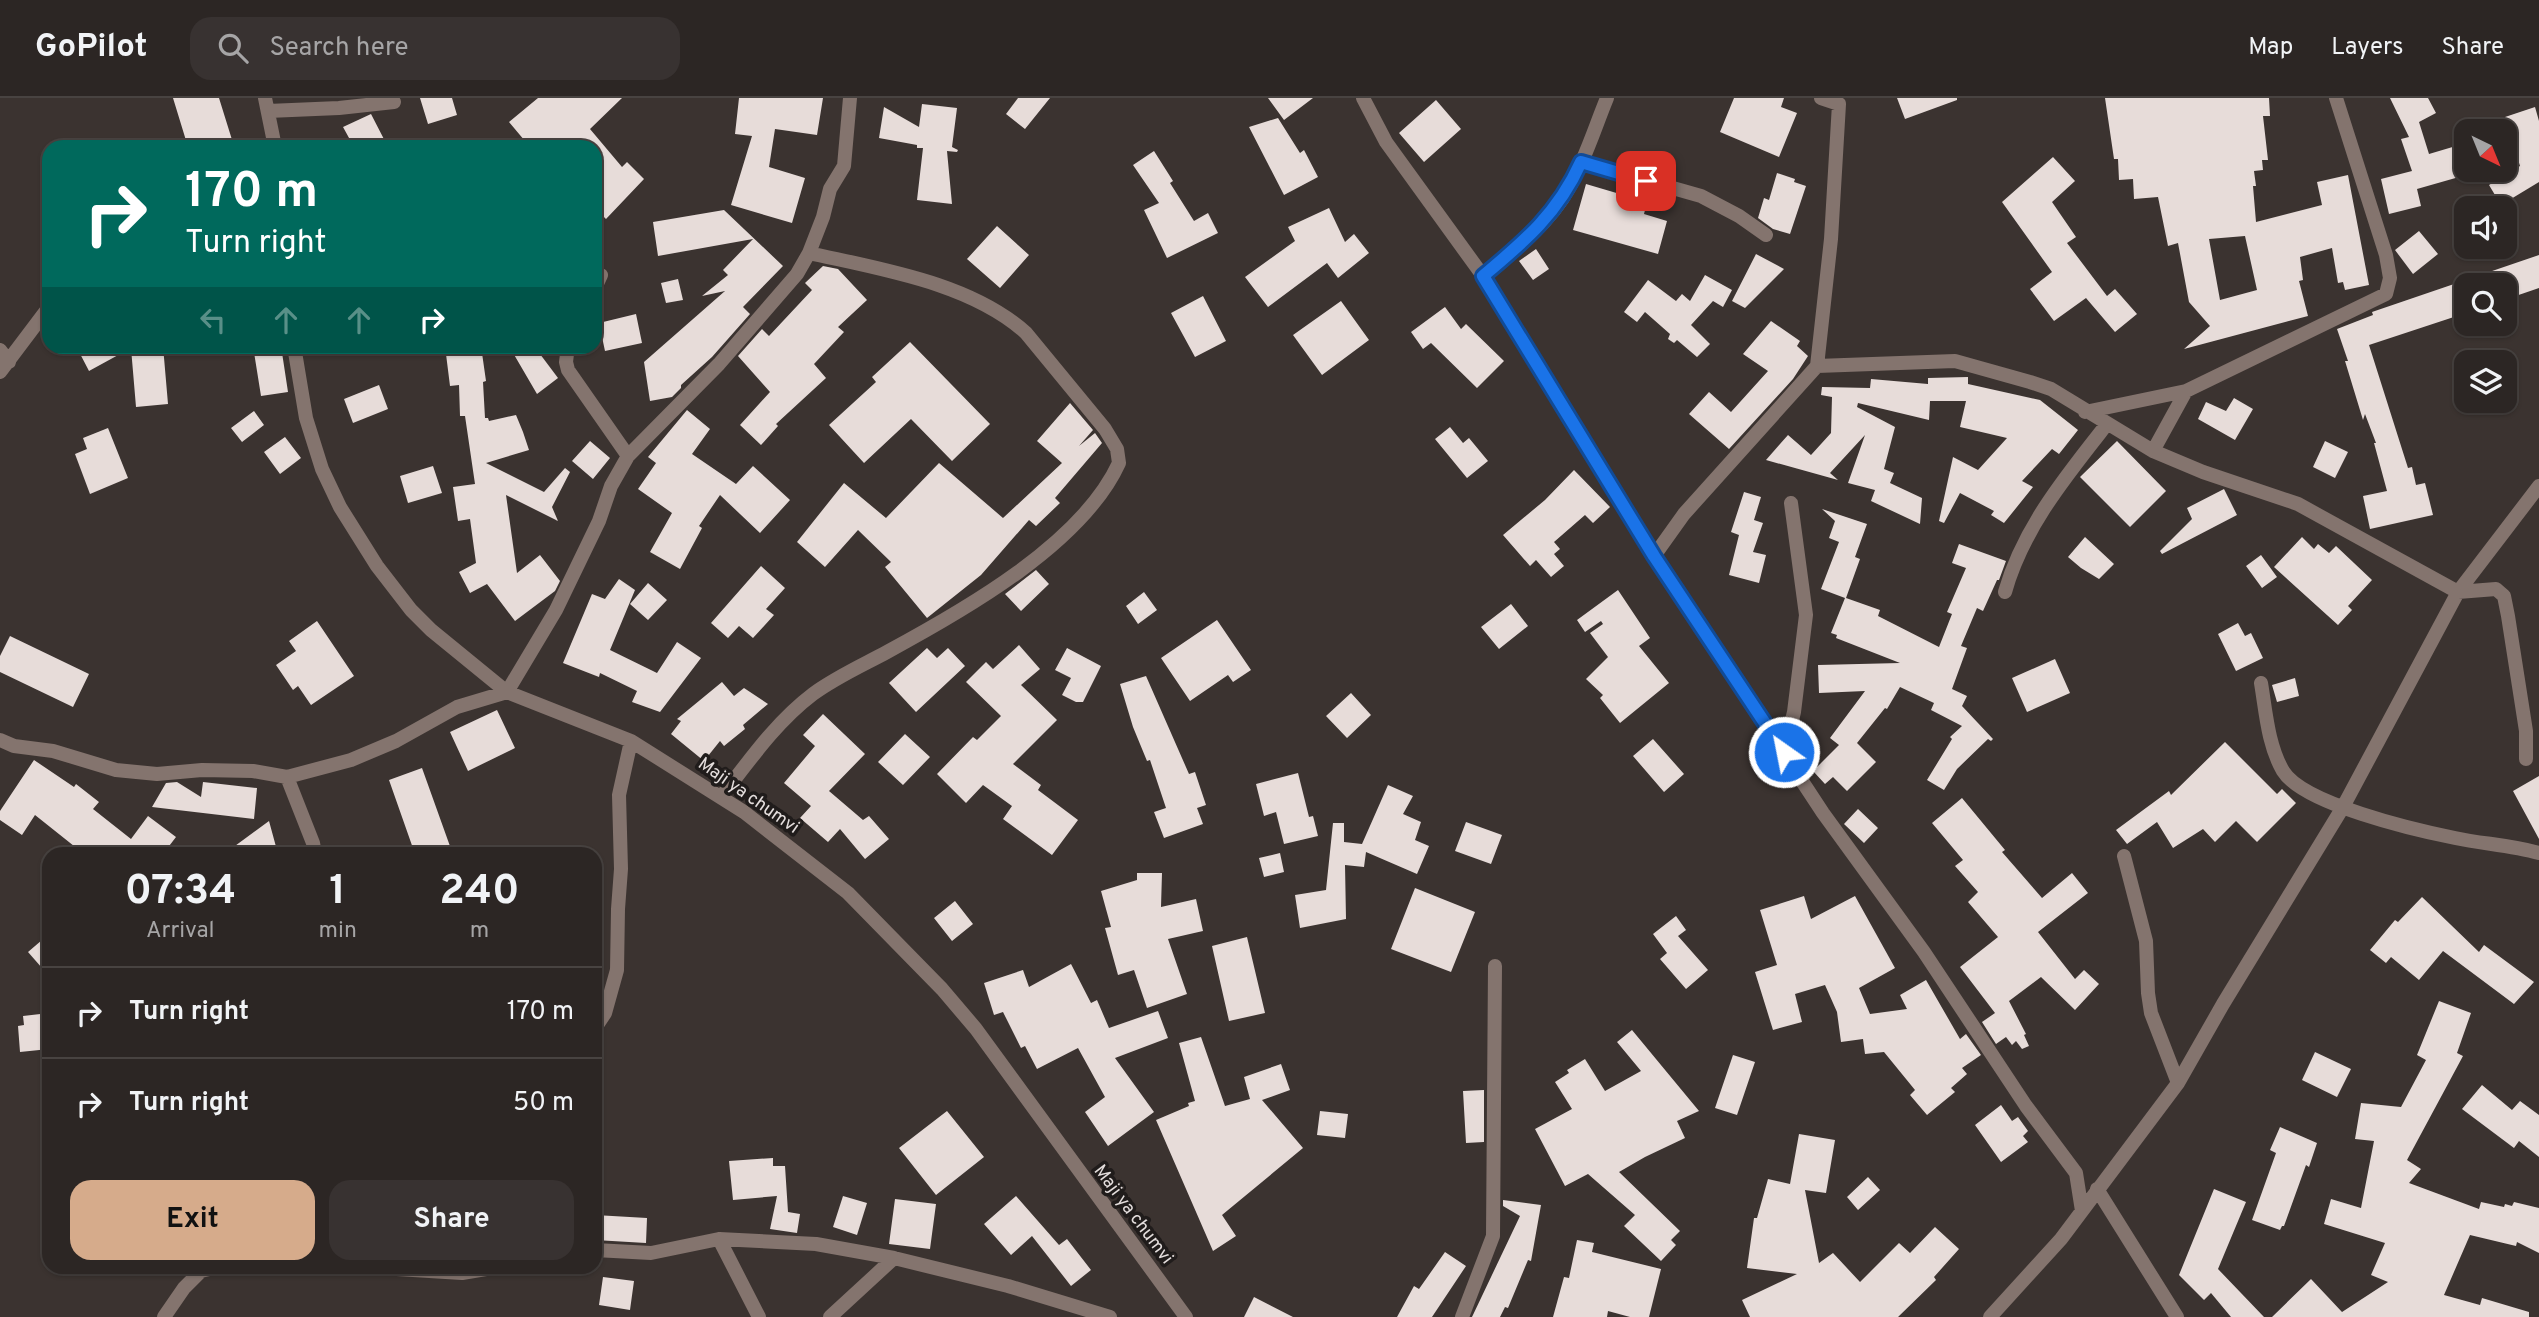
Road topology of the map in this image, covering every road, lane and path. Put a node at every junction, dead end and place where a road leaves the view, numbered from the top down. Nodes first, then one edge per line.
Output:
1 (850, 98) edge
2 (1363, 98) edge
3 (1608, 98) edge
4 (1821, 98) edge
5 (2336, 98) edge
6 (1839, 101) edge
7 (394, 102) dead end
8 (266, 104) edge
9 (274, 140) edge
10 (1581, 162) junction
11 (1766, 235) dead end
12 (809, 253) junction
13 (1483, 276) junction
14 (42, 315) edge
15 (295, 354) edge
16 (567, 354) edge
17 (3, 361) edge
18 (1817, 366) junction
19 (2186, 391) junction
20 (2085, 412) junction
21 (2107, 424) junction
22 (2153, 451) junction
23 (628, 456) junction
24 (2539, 486) edge
25 (1791, 503) dead end
26 (1654, 556) junction
27 (2005, 592) dead end
28 (2458, 592) junction
29 (2261, 683) dead end
30 (507, 692) junction
31 (0, 740) edge
32 (631, 741) junction
33 (1784, 752) junction
34 (2526, 759) dead end
35 (287, 777) junction
36 (721, 797) junction
37 (2343, 807) junction
38 (314, 847) edge
39 (2539, 853) edge
40 (2124, 856) dead end
41 (1495, 966) dead end
42 (602, 1018) edge
43 (2178, 1083) junction
44 (2097, 1189) junction
45 (2082, 1211) junction
46 (719, 1239) junction
47 (602, 1250) edge
48 (894, 1258) junction
49 (198, 1274) edge
50 (164, 1317) edge
51 (759, 1317) edge
52 (831, 1317) edge
53 (1110, 1317) edge
54 (1186, 1317) edge
55 (1462, 1317) edge
56 (1990, 1317) edge
57 (2177, 1317) edge

1 - 12 street
2 - 13 street
3 - 10 street
4 - 6 street
5 - 19 street
6 - 18 street
7 - 8 street
8 - 9 street
10 - 11 street
10 - 13 street
12 - 23 street
12 - 36 street
13 - 26 street
14 - 17 street
15 - 30 street, Maji ya chumvi
16 - 23 street
18 - 20 street
18 - 26 street
19 - 20 street
19 - 22 street
20 - 21 street
21 - 22 street
21 - 27 street
22 - 28 street
23 - 30 street
24 - 28 street
25 - 33 street
26 - 33 street
28 - 34 street
28 - 37 street
29 - 37 street
30 - 32 street, Maji ya chumvi
30 - 35 street
31 - 35 street
32 - 36 street, Maji ya chumvi
32 - 42 street
33 - 45 street
35 - 38 street
36 - 54 street, Maji ya chumvi
37 - 39 street
37 - 43 street
40 - 43 street
41 - 55 street
43 - 44 street
44 - 45 street
44 - 57 street
45 - 56 street
46 - 47 street
46 - 48 street
46 - 51 street
48 - 52 street
48 - 53 street
49 - 50 street

